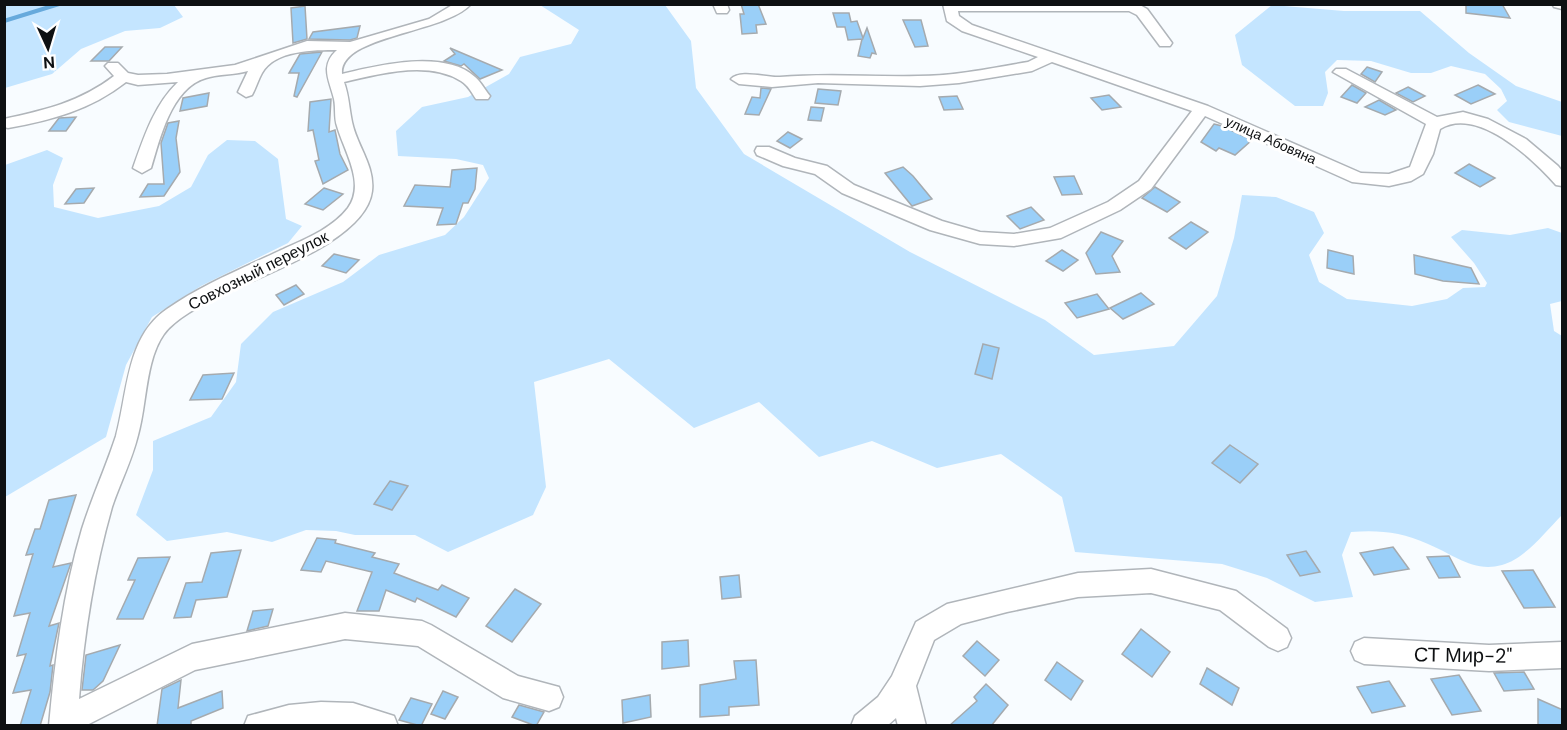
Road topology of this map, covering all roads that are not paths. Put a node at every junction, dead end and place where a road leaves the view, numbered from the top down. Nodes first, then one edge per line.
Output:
1 (464, 4) edge
2 (950, 6) edge
3 (1165, 43) dead end
4 (350, 46) junction
5 (1053, 56) junction
6 (269, 60) junction
7 (1341, 72) dead end
8 (200, 75) junction
9 (739, 79) dead end
10 (335, 80) junction
11 (246, 92) dead end
12 (482, 96) dead end
13 (1202, 109) junction
14 (8, 123) dead end
15 (1436, 123) junction
16 (763, 151) dead end
17 (142, 168) dead end
18 (1563, 181) edge
19 (1278, 638) dead end
20 (1364, 651) dead end
21 (1563, 655) edge
22 (902, 686) junction
23 (549, 697) dead end
24 (63, 724) edge
25 (258, 726) edge
26 (384, 726) edge
27 (865, 726) edge
28 (912, 726) edge

1 - 4 street
2 - 3 street
2 - 5 street, улица Абовяна
4 - 6 street
4 - 10 street
5 - 9 street
5 - 13 street, улица Абовяна
6 - 8 street
6 - 11 street
7 - 15 street
8 - 14 street
8 - 17 street
10 - 12 street
10 - 24 street, Совхозный переулок
13 - 15 street, улица Абовяна
13 - 16 street
15 - 18 street
19 - 22 street
20 - 21 street, СТ Мир-2"
22 - 27 street
22 - 28 street
23 - 24 street, Совхозный переулок
25 - 26 street

